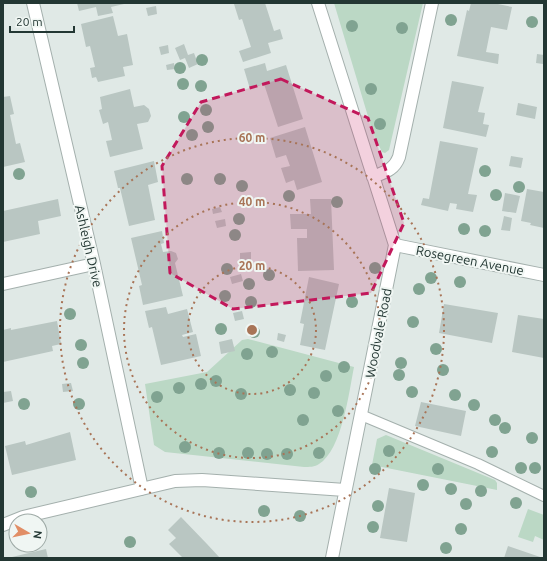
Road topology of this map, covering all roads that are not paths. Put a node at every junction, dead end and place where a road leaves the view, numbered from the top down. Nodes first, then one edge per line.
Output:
1 (33, 3) edge
2 (318, 3) edge
3 (432, 3) edge
4 (373, 177) junction
5 (395, 245) junction
6 (94, 264) junction
7 (544, 275) edge
8 (3, 284) edge
9 (361, 415) junction
10 (142, 489) junction
11 (345, 490) junction
12 (544, 496) edge
13 (3, 525) edge
14 (332, 558) edge

1 - 6 street, Ashleigh Drive
2 - 4 street, Woodvale Road
3 - 4 street
4 - 5 street, Woodvale Road
5 - 7 street, Rosegreen Avenue
5 - 9 street, Woodvale Road
6 - 8 street
6 - 10 street, Ashleigh Drive
9 - 11 street, Woodvale Road
9 - 12 lane
10 - 11 street
10 - 13 street
11 - 14 street, Woodvale Road

